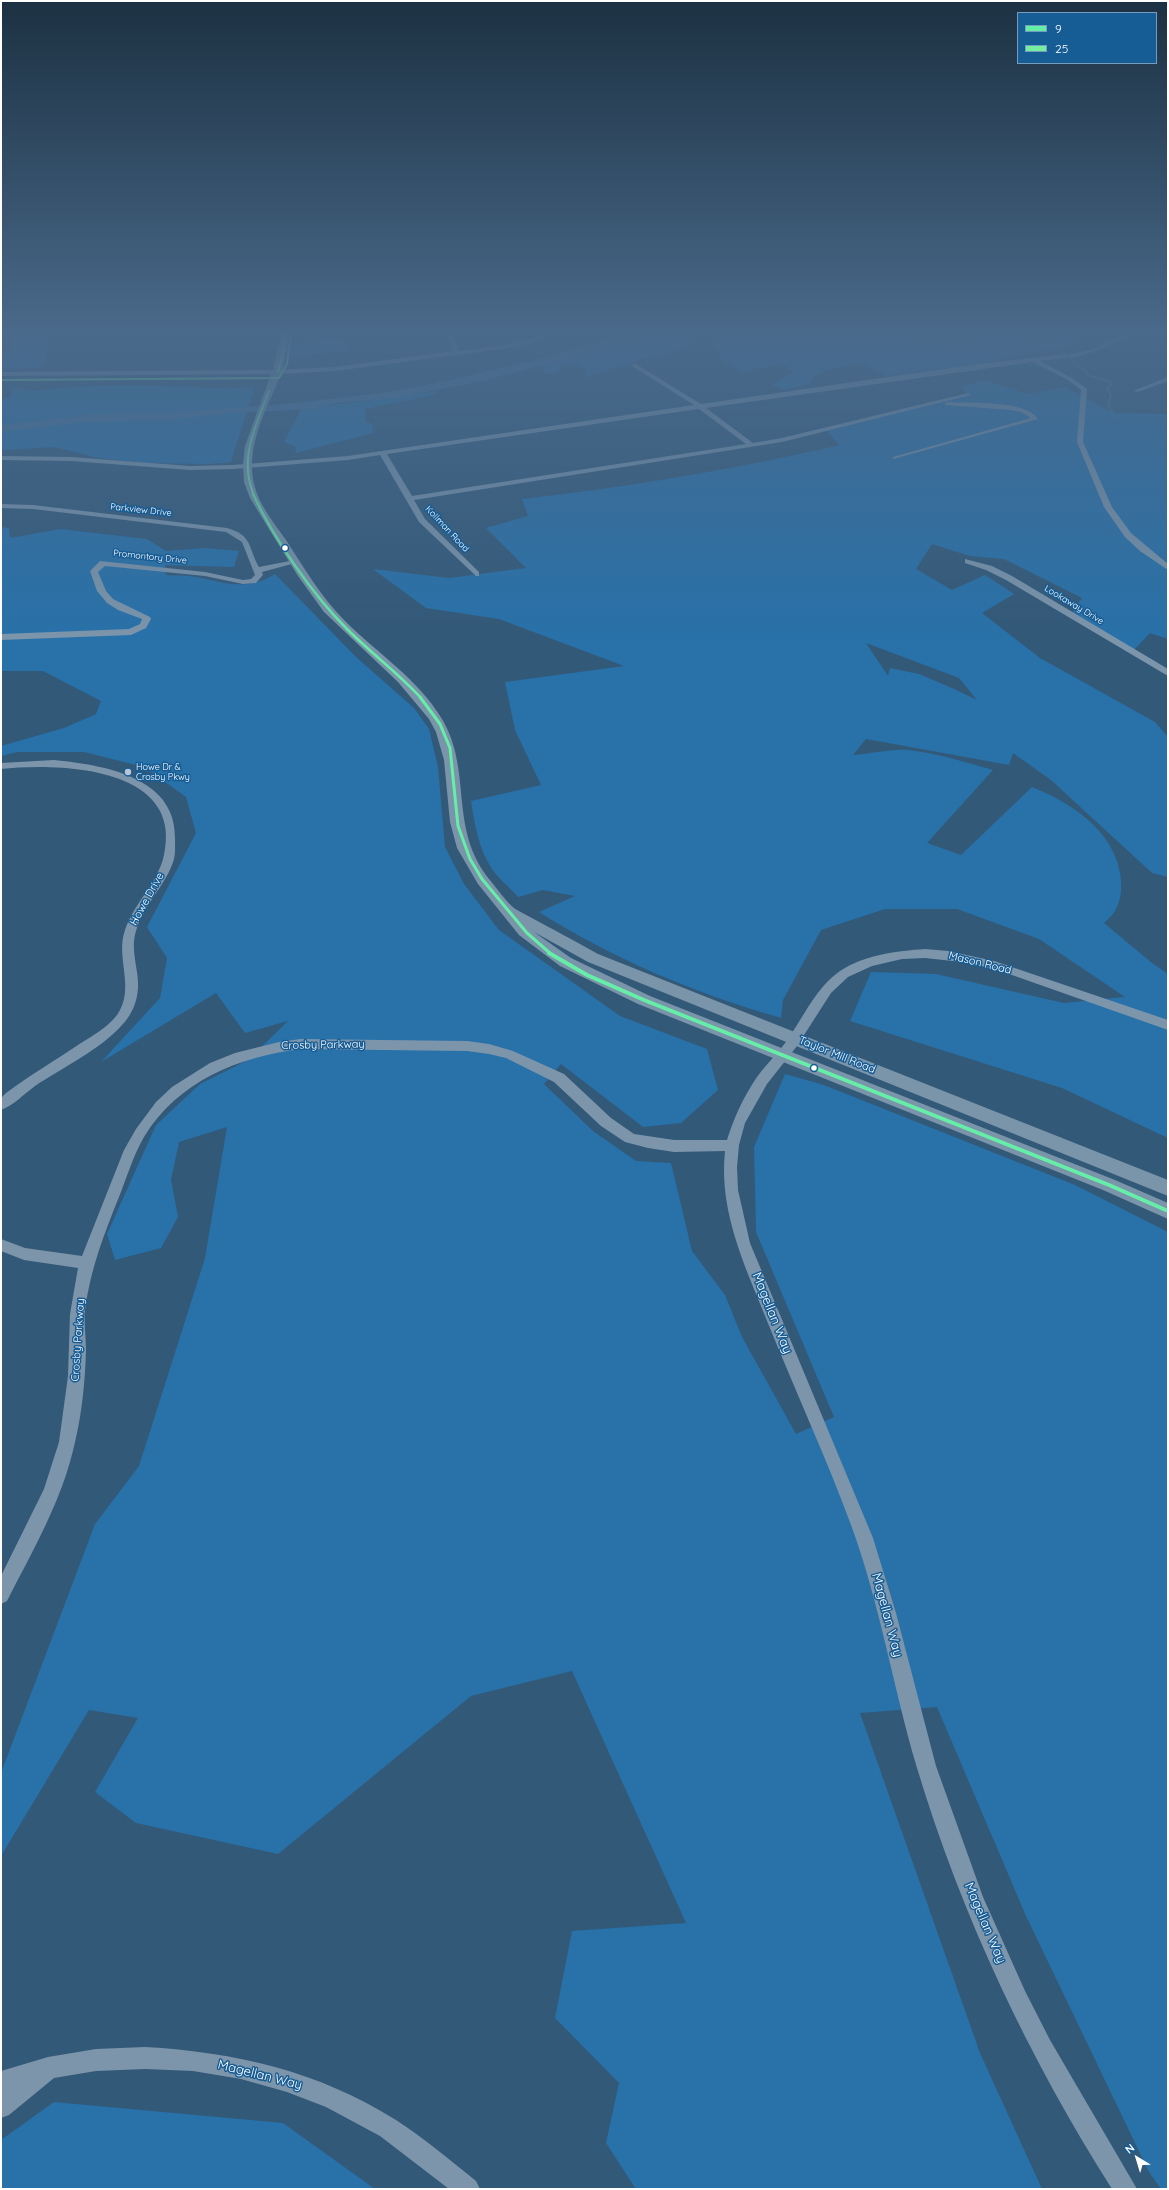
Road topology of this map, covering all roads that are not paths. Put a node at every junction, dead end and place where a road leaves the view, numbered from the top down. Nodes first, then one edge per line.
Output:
1 (254, 435) edge
2 (510, 435) edge
3 (739, 435) edge
4 (806, 435) edge
5 (977, 435) edge
6 (1081, 435) edge
7 (752, 445) junction
8 (383, 454) junction
9 (1, 458) edge
10 (894, 458) dead end
11 (247, 466) junction
12 (409, 499) junction
13 (1, 506) edge
14 (294, 560) junction
15 (968, 561) dead end
16 (257, 568) junction
17 (1168, 568) edge
18 (476, 574) dead end
19 (1, 637) edge
20 (1168, 673) edge
21 (1, 766) edge
22 (511, 912) junction
23 (1168, 1025) edge
24 (795, 1039) junction
25 (783, 1054) junction
26 (1, 1105) edge
27 (731, 1145) junction
28 (1168, 1188) edge
29 (1168, 1211) edge
30 (1, 1245) edge
31 (86, 1263) junction
32 (1, 1595) edge
33 (52, 2067) junction
34 (1, 2082) edge
35 (1, 2107) edge
36 (468, 2189) edge
37 (1124, 2189) edge

1 - 11 main road, Taylor Mill Road
2 - 8 street
3 - 7 street
4 - 7 street
5 - 10 street
6 - 17 street
7 - 12 street
8 - 11 street
8 - 12 street, Kollman Road
9 - 11 street
11 - 14 main road, Taylor Mill Road
12 - 18 street, Kollman Road
13 - 16 street, Parkview Drive
14 - 16 street
14 - 22 main road, Taylor Mill Road
15 - 20 street, Lookaway Drive
16 - 19 street, Promontory Drive
21 - 26 street, Howe Drive
22 - 24 main road, Taylor Mill Road
22 - 25 main road, Taylor Mill Road
23 - 24 street, Mason Road
24 - 25 street, Magellan Way
24 - 28 main road, Taylor Mill Road
25 - 27 street, Magellan Way
25 - 29 main road, Taylor Mill Road
27 - 31 street, Crosby Parkway
27 - 37 street, Magellan Way
30 - 31 street
31 - 32 street, Crosby Parkway
33 - 34 street, Magellan Way
33 - 35 street
33 - 36 street, Magellan Way

